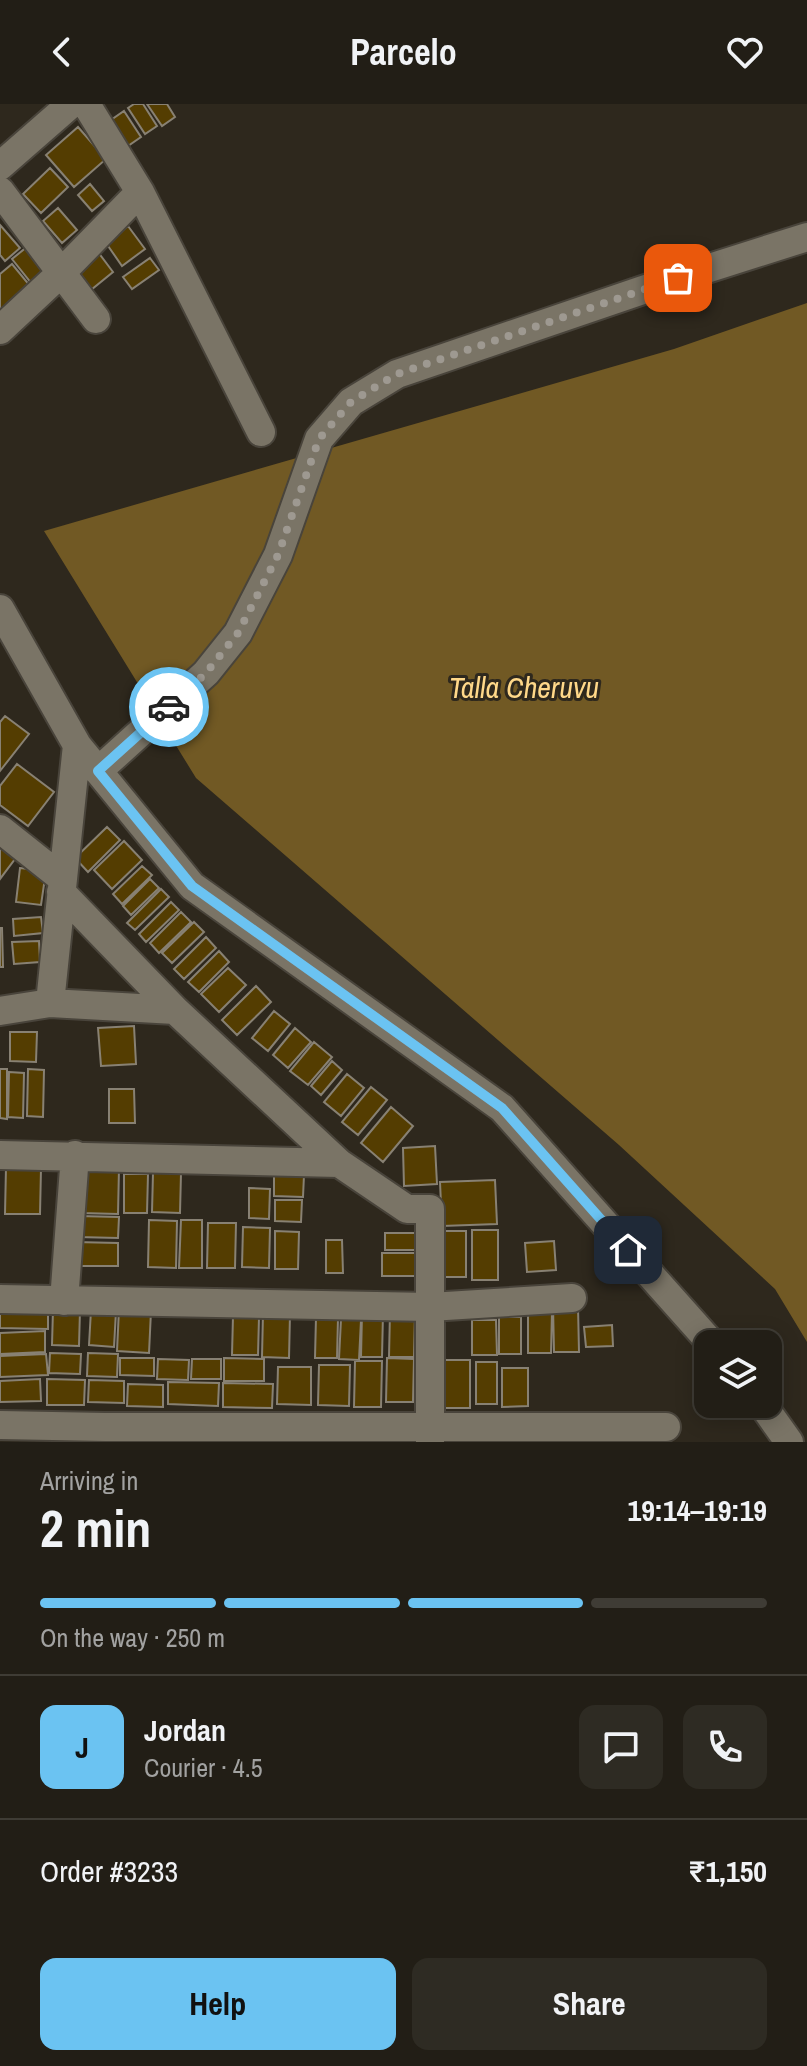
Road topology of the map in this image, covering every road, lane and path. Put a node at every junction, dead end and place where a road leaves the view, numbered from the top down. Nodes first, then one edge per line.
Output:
1 (71, 104) edge
2 (86, 104) edge
3 (0, 166) edge
4 (0, 191) edge
5 (140, 192) junction
6 (807, 237) edge
7 (61, 273) junction
8 (96, 319) dead end
9 (0, 330) edge
10 (261, 432) dead end
11 (0, 609) edge
12 (77, 745) junction
13 (98, 771) junction
14 (0, 829) edge
15 (62, 886) junction
16 (50, 1003) junction
17 (175, 1010) junction
18 (0, 1011) edge
19 (0, 1155) edge
20 (75, 1155) junction
21 (339, 1163) junction
22 (572, 1298) dead end
23 (0, 1299) edge
24 (64, 1301) junction
25 (430, 1307) junction
26 (700, 1330) edge
27 (772, 1418) edge
28 (0, 1425) edge
29 (666, 1427) dead end
30 (430, 1435) edge
31 (789, 1442) edge

1 - 3 street
2 - 5 street
4 - 7 street
5 - 7 street
5 - 10 street
6 - 13 street
7 - 8 street
7 - 9 street
11 - 12 street
12 - 13 street
12 - 15 street
13 - 26 street
14 - 15 street
15 - 16 street
15 - 17 street
16 - 17 street
16 - 18 street
17 - 21 street
19 - 20 street
20 - 21 street
20 - 24 street
21 - 25 street
22 - 25 street
23 - 24 street
24 - 25 street
25 - 30 street
27 - 31 street
28 - 30 street
29 - 30 street

